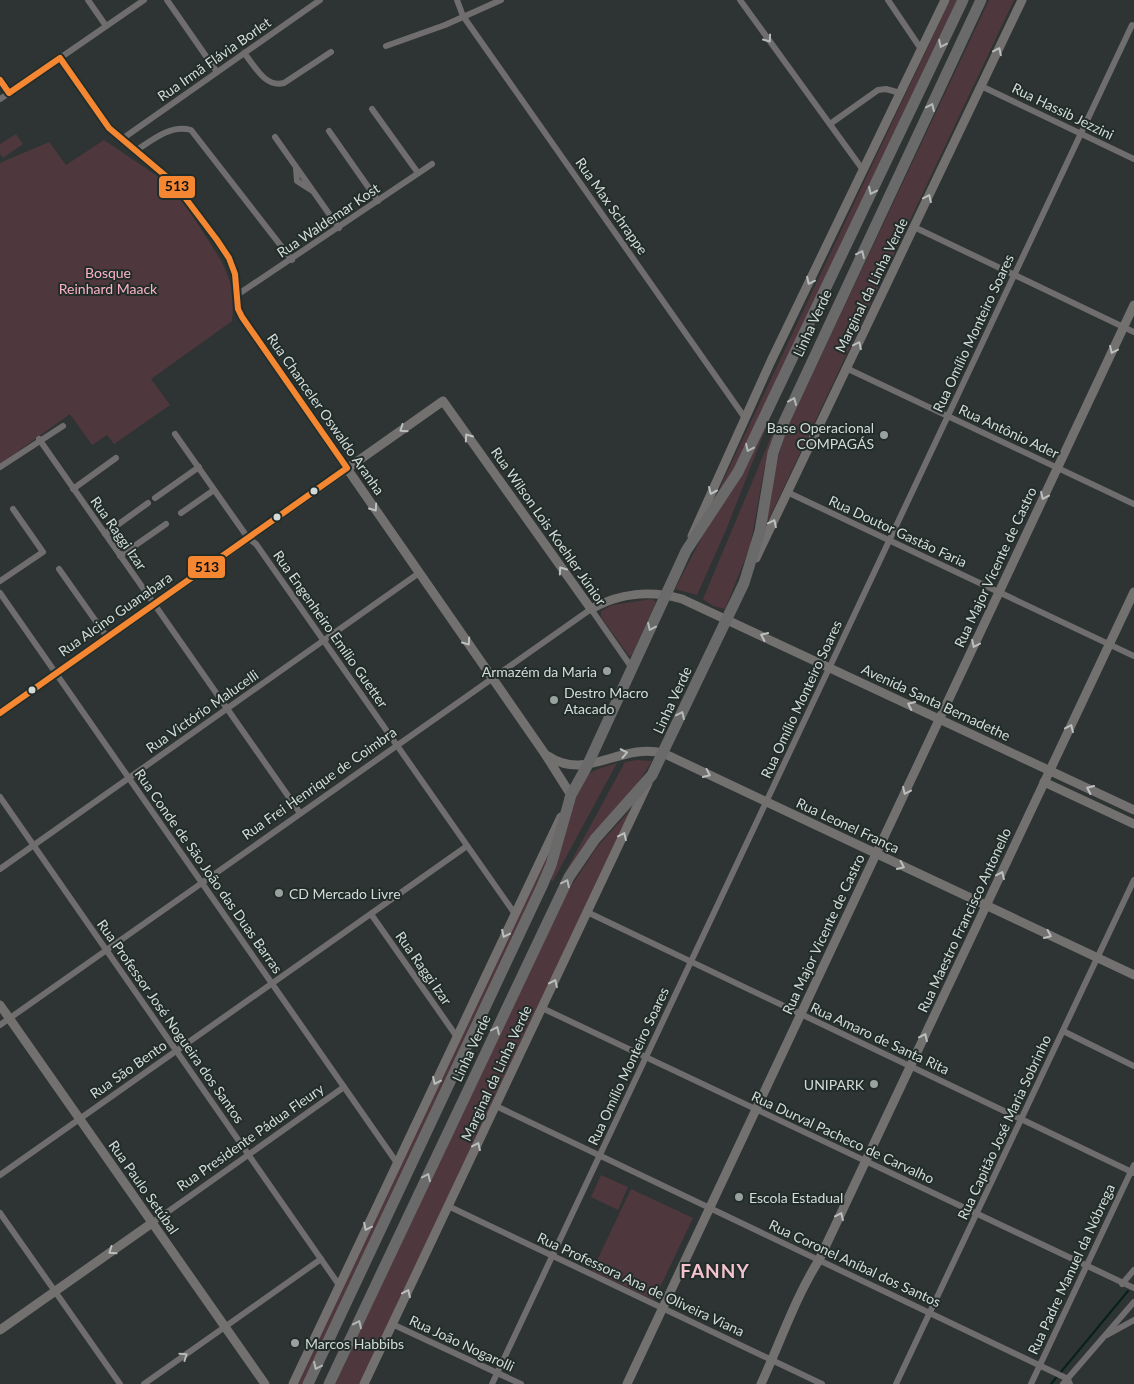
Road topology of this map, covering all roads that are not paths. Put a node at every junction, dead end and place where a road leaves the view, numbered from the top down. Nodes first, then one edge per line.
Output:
1 (88, 0) edge
2 (144, 0) edge
3 (167, 0) edge
4 (320, 0) edge
5 (457, 0) edge
6 (501, 0) edge
7 (740, 0) edge
8 (888, 0) edge
9 (945, 0) edge
10 (963, 0) edge
11 (981, 0) edge
12 (1022, 0) edge
13 (463, 16) junction
14 (1132, 25) dead end
15 (106, 26) junction
16 (386, 46) dead end
17 (921, 49) junction
18 (331, 52) dead end
19 (244, 53) junction
20 (60, 58) junction
21 (217, 72) junction
22 (0, 80) edge
23 (981, 86) junction
24 (9, 93) junction
25 (900, 94) junction
26 (0, 99) edge
27 (372, 109) dead end
28 (830, 124) junction
29 (329, 131) dead end
30 (1081, 133) junction
31 (275, 137) dead end
32 (122, 138) junction
33 (136, 150) junction
34 (1134, 158) edge
35 (432, 164) dead end
36 (863, 170) junction
37 (418, 174) junction
38 (378, 201) junction
39 (914, 227) junction
40 (339, 228) junction
41 (292, 260) junction
42 (1014, 275) junction
43 (237, 295) junction
44 (1134, 306) edge
45 (1124, 327) junction
46 (1134, 332) edge
47 (846, 368) junction
48 (443, 400) joint
49 (948, 416) junction
50 (745, 418) junction
51 (63, 426) dead end
52 (175, 434) dead end
53 (39, 440) junction
54 (116, 458) dead end
55 (0, 466) edge
56 (199, 467) junction
57 (347, 468) junction
58 (1057, 468) junction
59 (73, 489) junction
60 (214, 490) junction
61 (787, 492) junction
62 (155, 498) dead end
63 (148, 503) dead end
64 (1134, 504) edge
65 (13, 509) dead end
66 (181, 513) dead end
67 (166, 524) dead end
68 (105, 534) junction
69 (248, 538) junction
70 (890, 541) junction
71 (686, 551) junction
72 (120, 556) junction
73 (59, 569) dead end
74 (419, 573) junction
75 (0, 581) edge
76 (744, 583) junction
77 (999, 592) junction
78 (1134, 592) edge
79 (0, 593) edge
80 (666, 594) junction
81 (154, 604) junction
82 (590, 609) junction
83 (727, 619) junction
84 (107, 637) junction
85 (324, 641) junction
86 (1109, 645) junction
87 (1134, 656) edge
88 (830, 667) junction
89 (632, 668) junction
90 (56, 673) junction
91 (492, 679) junction
92 (227, 709) junction
93 (0, 713) edge
94 (940, 718) junction
95 (397, 745) junction
96 (545, 754) junction
97 (663, 754) junction
98 (587, 766) junction
99 (1050, 770) junction
100 (652, 775) junction
101 (129, 778) junction
102 (1044, 782) junction
103 (571, 794) junction
104 (0, 796) edge
105 (766, 802) junction
106 (1134, 810) edge
107 (300, 814) junction
108 (1134, 824) edge
109 (34, 845) junction
110 (468, 846) junction
111 (876, 854) junction
112 (0, 869) edge
113 (1134, 880) edge
114 (202, 883) junction
115 (986, 905) junction
116 (587, 912) junction
117 (371, 914) junction
118 (515, 914) junction
119 (106, 950) junction
120 (1098, 958) junction
121 (691, 962) junction
122 (1134, 975) edge
123 (272, 984) junction
124 (0, 1005) edge
125 (542, 1008) junction
126 (801, 1014) junction
127 (9, 1018) junction
128 (0, 1025) edge
129 (1063, 1032) junction
130 (457, 1037) junction
131 (177, 1051) junction
132 (646, 1057) junction
133 (910, 1066) junction
134 (1134, 1066) edge
135 (344, 1087) junction
136 (496, 1106) junction
137 (756, 1109) junction
138 (80, 1119) junction
139 (1021, 1119) junction
140 (249, 1154) junction
141 (599, 1156) junction
142 (866, 1162) junction
143 (397, 1163) junction
144 (1133, 1170) edge
145 (0, 1175) edge
146 (448, 1206) junction
147 (710, 1208) junction
148 (0, 1213) edge
149 (976, 1214) junction
150 (152, 1222) junction
151 (552, 1256) junction
152 (321, 1259) junction
153 (819, 1260) junction
154 (1086, 1267) junction
155 (1134, 1270) edge
156 (1122, 1284) junction
157 (339, 1285) junction
158 (1134, 1288) edge
159 (55, 1291) junction
160 (1134, 1302) edge
161 (663, 1308) junction
162 (930, 1313) junction
163 (1134, 1320) edge
164 (392, 1324) junction
165 (225, 1327) junction
166 (0, 1330) edge
167 (1102, 1338) junction
168 (772, 1360) junction
169 (1040, 1365) junction
170 (497, 1373) junction
171 (1067, 1381) edge
172 (120, 1384) edge
173 (144, 1384) edge
174 (265, 1384) edge
175 (293, 1384) edge
176 (308, 1384) edge
177 (329, 1384) edge
178 (364, 1384) edge
179 (492, 1384) edge
180 (521, 1384) edge
181 (627, 1384) edge
182 (761, 1384) edge
183 (822, 1384) edge
184 (896, 1384) edge
185 (1031, 1384) edge

1 - 15 street
2 - 15 street
3 - 21 street
4 - 19 street, Rua Irmã Flávia Borlet
5 - 13 street, Rua Max Schrappe
6 - 13 street
7 -> 28 street
8 - 17 street
9 - 17 main road
10 -> 71 highway, Linha Verde
76 -> 11 highway, Linha Verde
23 -> 12 main road, Marginal da Linha Verde
13 - 16 street
13 - 50 street, Rua Max Schrappe
14 - 30 street, Rua Omílio Monteiro Soares
15 - 20 street
17 - 25 main road
18 - 19 street
19 - 21 street, Rua Irmã Flávia Borlet
20 - 24 main road
20 - 32 main road, Rua Chanceler Oswaldo Aranha
21 - 32 street, Rua Irmã Flávia Borlet
22 - 24 main road
23 - 30 street, Rua Hassib Jezzini
39 -> 23 main road, Marginal da Linha Verde
24 - 26 street
25 - 28 street
25 - 36 main road
27 - 37 street
28 - 36 street
29 - 38 street
30 - 34 street, Rua Hassib Jezzini
30 - 42 street, Rua Omílio Monteiro Soares
31 - 40 street
32 - 33 main road, Rua Chanceler Oswaldo Aranha
33 - 41 street
33 - 43 main road, Rua Chanceler Oswaldo Aranha
35 - 37 street, Rua Waldemar Kost
36 -> 50 main road
37 - 38 street, Rua Waldemar Kost
38 - 40 street, Rua Waldemar Kost
39 - 42 street
47 -> 39 main road, Marginal da Linha Verde
40 - 41 street, Rua Waldemar Kost
41 - 43 street, Rua Waldemar Kost
42 - 45 street
42 - 49 street, Rua Omílio Monteiro Soares
43 - 57 main road, Rua Chanceler Oswaldo Aranha
44 - 45 main road, Rua Major Vicente de Castro
45 - 46 street
45 -> 58 main road, Rua Major Vicente de Castro
47 - 49 street, Rua Antônio Ader
47 - 61 main road, Marginal da Linha Verde
48 -> 57 main road, Rua Alcino Guanabara
82 -> 48 main road, Rua Wilson Lois Koehler Júnior
49 - 58 street, Rua Antônio Ader
49 - 70 street, Rua Omílio Monteiro Soares
50 -> 71 main road
51 - 53 street
52 - 56 street, Rua Engenheiro Emílio Guetter
53 - 55 street
53 - 59 street, Rua Raggi Izar
54 - 59 street
56 - 60 street, Rua Engenheiro Emílio Guetter
56 - 62 street
57 - 69 main road, Rua Alcino Guanabara
57 -> 74 main road, Rua Chanceler Oswaldo Aranha
58 - 64 street, Rua Antônio Ader
58 -> 77 main road, Rua Major Vicente de Castro
59 - 68 street, Rua Raggi Izar
60 - 66 street
60 - 69 street, Rua Engenheiro Emílio Guetter
61 - 70 street, Rua Doutor Gastão Faria
76 -> 61 main road, Marginal da Linha Verde
63 - 68 street
65 - 75 street
67 - 72 street
68 - 72 street, Rua Raggi Izar
69 - 81 main road, Rua Alcino Guanabara
69 - 85 street, Rua Engenheiro Emílio Guetter
70 - 77 street, Rua Doutor Gastão Faria
70 - 88 street, Rua Omílio Monteiro Soares
71 - 80 highway, Linha Verde
72 - 81 street, Rua Raggi Izar
73 - 84 street
74 - 85 street, Rua Victório Malucelli
74 -> 91 main road, Rua Chanceler Oswaldo Aranha
76 - 83 highway, Linha Verde
77 - 86 street, Rua Doutor Gastão Faria
77 -> 94 main road, Rua Major Vicente de Castro
78 - 86 main road, Rua Maestro Francisco Antonello
79 - 90 street, Rua Conde de São João das Duas Barras
80 - 82 main road, Rua Frei Henrique de Coimbra
80 - 83 main road, Avenida Santa Bernadethe
80 -> 89 highway, Linha Verde
81 - 84 main road, Rua Alcino Guanabara
81 - 92 street, Rua Raggi Izar
82 - 89 street, Rua Wilson Lois Koehler Júnior
82 - 91 street, Rua Frei Henrique de Coimbra
88 -> 83 main road, Avenida Santa Bernadethe
97 -> 83 highway, Linha Verde
84 - 90 main road, Rua Alcino Guanabara
85 - 92 street, Rua Victório Malucelli
85 - 95 street, Rua Engenheiro Emílio Guetter
86 - 87 street, Rua Doutor Gastão Faria
99 -> 86 main road, Rua Maestro Francisco Antonello
94 -> 88 main road, Avenida Santa Bernadethe
88 - 105 street, Rua Omílio Monteiro Soares
89 - 98 highway, Linha Verde
90 - 93 main road, Rua Alcino Guanabara
90 - 101 street, Rua Conde de São João das Duas Barras
91 - 95 street, Rua Frei Henrique de Coimbra
91 - 96 main road, Rua Chanceler Oswaldo Aranha
92 - 101 street, Rua Victório Malucelli
92 - 107 street, Rua Raggi Izar
94 - 99 main road, Avenida Santa Bernadethe
94 -> 111 main road, Rua Major Vicente de Castro
95 - 107 street, Rua Frei Henrique de Coimbra
95 - 110 street, Rua Engenheiro Emílio Guetter
96 - 98 main road, Rua Leonel França
96 - 103 main road, Rua Chanceler Oswaldo Aranha
98 -> 97 main road, Rua Leonel França
97 - 100 highway, Linha Verde
97 -> 105 main road, Rua Leonel França
98 - 103 highway, Linha Verde
99 - 102 main road, Rua Maestro Francisco Antonello
106 -> 99 main road, Avenida Santa Bernadethe
116 -> 100 main road, Marginal da Linha Verde
177 -> 100 highway, Linha Verde
101 - 109 street, Rua Victório Malucelli
101 - 114 street, Rua Conde de São João das Duas Barras
102 - 108 main road
115 -> 102 main road, Rua Maestro Francisco Antonello
103 - 118 main road
103 -> 176 highway, Linha Verde
104 - 109 street, Rua Professor José Nogueira dos Santos
105 - 111 main road, Rua Leonel França
105 - 121 street, Rua Omílio Monteiro Soares
107 - 114 street, Rua Frei Henrique de Coimbra
109 - 112 street, Rua Victório Malucelli
109 - 119 street, Rua Professor José Nogueira dos Santos
110 - 117 street, Rua São Bento
110 - 118 street, Rua Engenheiro Emílio Guetter
111 -> 115 main road, Rua Leonel França
111 - 126 main road, Rua Major Vicente de Castro
113 - 120 street, Rua Capitão José Maria Sobrinho
114 - 119 street, Rua Frei Henrique de Coimbra
114 - 123 street, Rua Conde de São João das Duas Barras
115 -> 120 main road, Rua Leonel França
133 -> 115 main road, Rua Maestro Francisco Antonello
116 - 121 street, Rua Amaro de Santa Rita
125 -> 116 main road, Marginal da Linha Verde
117 - 123 street, Rua São Bento
117 - 130 street, Rua Raggi Izar
118 -> 130 main road
119 - 127 street, Rua Frei Henrique de Coimbra
119 - 131 street, Rua Professor José Nogueira dos Santos
120 - 122 main road, Rua Leonel França
120 - 129 street, Rua Capitão José Maria Sobrinho
121 - 126 street, Rua Amaro de Santa Rita
121 - 132 street, Rua Omílio Monteiro Soares
123 - 131 street, Rua São Bento
123 - 135 street, Rua Conde de São João das Duas Barras
124 - 127 main road, Rua Paulo Setúbal
125 - 132 street, Rua Durval Pacheco de Carvalho
125 - 136 main road, Marginal da Linha Verde
126 - 133 street, Rua Amaro de Santa Rita
126 - 137 main road, Rua Major Vicente de Castro
127 - 128 street, Rua Frei Henrique de Coimbra
127 - 138 main road, Rua Paulo Setúbal
129 - 134 street
129 - 139 street, Rua Capitão José Maria Sobrinho
130 -> 143 main road
131 - 138 street, Rua São Bento
131 - 140 street, Rua Professor José Nogueira dos Santos
132 - 137 street, Rua Durval Pacheco de Carvalho
132 - 141 street, Rua Omílio Monteiro Soares
133 - 139 street, Rua Amaro de Santa Rita
133 - 142 main road, Rua Maestro Francisco Antonello
135 - 140 street, Rua Presidente Pádua Fleury
135 - 143 street, Rua Conde de São João das Duas Barras
136 - 141 street, Rua Coronel Aníbal dos Santos
146 -> 136 main road, Marginal da Linha Verde
137 - 142 street, Rua Durval Pacheco de Carvalho
137 - 147 main road, Rua Major Vicente de Castro
138 - 145 street, Rua São Bento
138 - 150 main road, Rua Paulo Setúbal
139 - 144 street, Rua Amaro de Santa Rita
139 - 149 street, Rua Capitão José Maria Sobrinho
140 - 150 street, Rua Presidente Pádua Fleury
140 - 152 street, Rua Professor José Nogueira dos Santos
141 - 147 street, Rua Coronel Aníbal dos Santos
141 - 151 street, Rua Omílio Monteiro Soares
142 - 149 street, Rua Durval Pacheco de Carvalho
153 -> 142 main road, Rua Maestro Francisco Antonello
143 -> 157 main road
144 - 154 street, Rua Padre Manuel da Nóbrega
146 - 151 street, Rua Professora Ana de Oliveira Viana
164 -> 146 main road, Marginal da Linha Verde
147 - 153 street, Rua Coronel Aníbal dos Santos
147 - 161 main road, Rua Major Vicente de Castro
148 - 159 street
149 - 154 street, Rua Durval Pacheco de Carvalho
149 - 162 street, Rua Capitão José Maria Sobrinho
150 -> 159 main road, Rua Presidente Pádua Fleury
150 - 165 main road, Rua Paulo Setúbal
151 - 161 street, Rua Professora Ana de Oliveira Viana
151 - 170 street, Rua Omílio Monteiro Soares
152 - 157 street, Rua Professor José Nogueira dos Santos
152 - 165 street
153 - 162 street, Rua Coronel Aníbal dos Santos
153 - 168 main road, Rua Maestro Francisco Antonello
154 - 156 street, Rua Durval Pacheco de Carvalho
154 - 169 street, Rua Padre Manuel da Nóbrega
155 - 156 street
156 - 158 street, Rua Durval Pacheco de Carvalho
157 - 175 main road
159 - 166 main road, Rua Presidente Pádua Fleury
159 - 172 street
160 - 167 street
161 - 168 street, Rua Professora Ana de Oliveira Viana
161 - 181 main road, Rua Major Vicente de Castro
162 - 169 street, Rua Coronel Aníbal dos Santos
162 - 184 street, Rua Capitão José Maria Sobrinho
163 - 167 street
164 - 170 street, Rua João Nogarolli
164 - 178 main road, Marginal da Linha Verde
173 -> 165 street
165 - 174 main road, Rua Paulo Setúbal
167 - 171 street
168 - 182 main road, Rua Maestro Francisco Antonello
168 - 183 street, Rua Professora Ana de Oliveira Viana
169 - 171 street, Rua Coronel Aníbal dos Santos
169 - 185 street, Rua Padre Manuel da Nóbrega
170 - 179 street, Rua Omílio Monteiro Soares
170 - 180 street, Rua João Nogarolli

